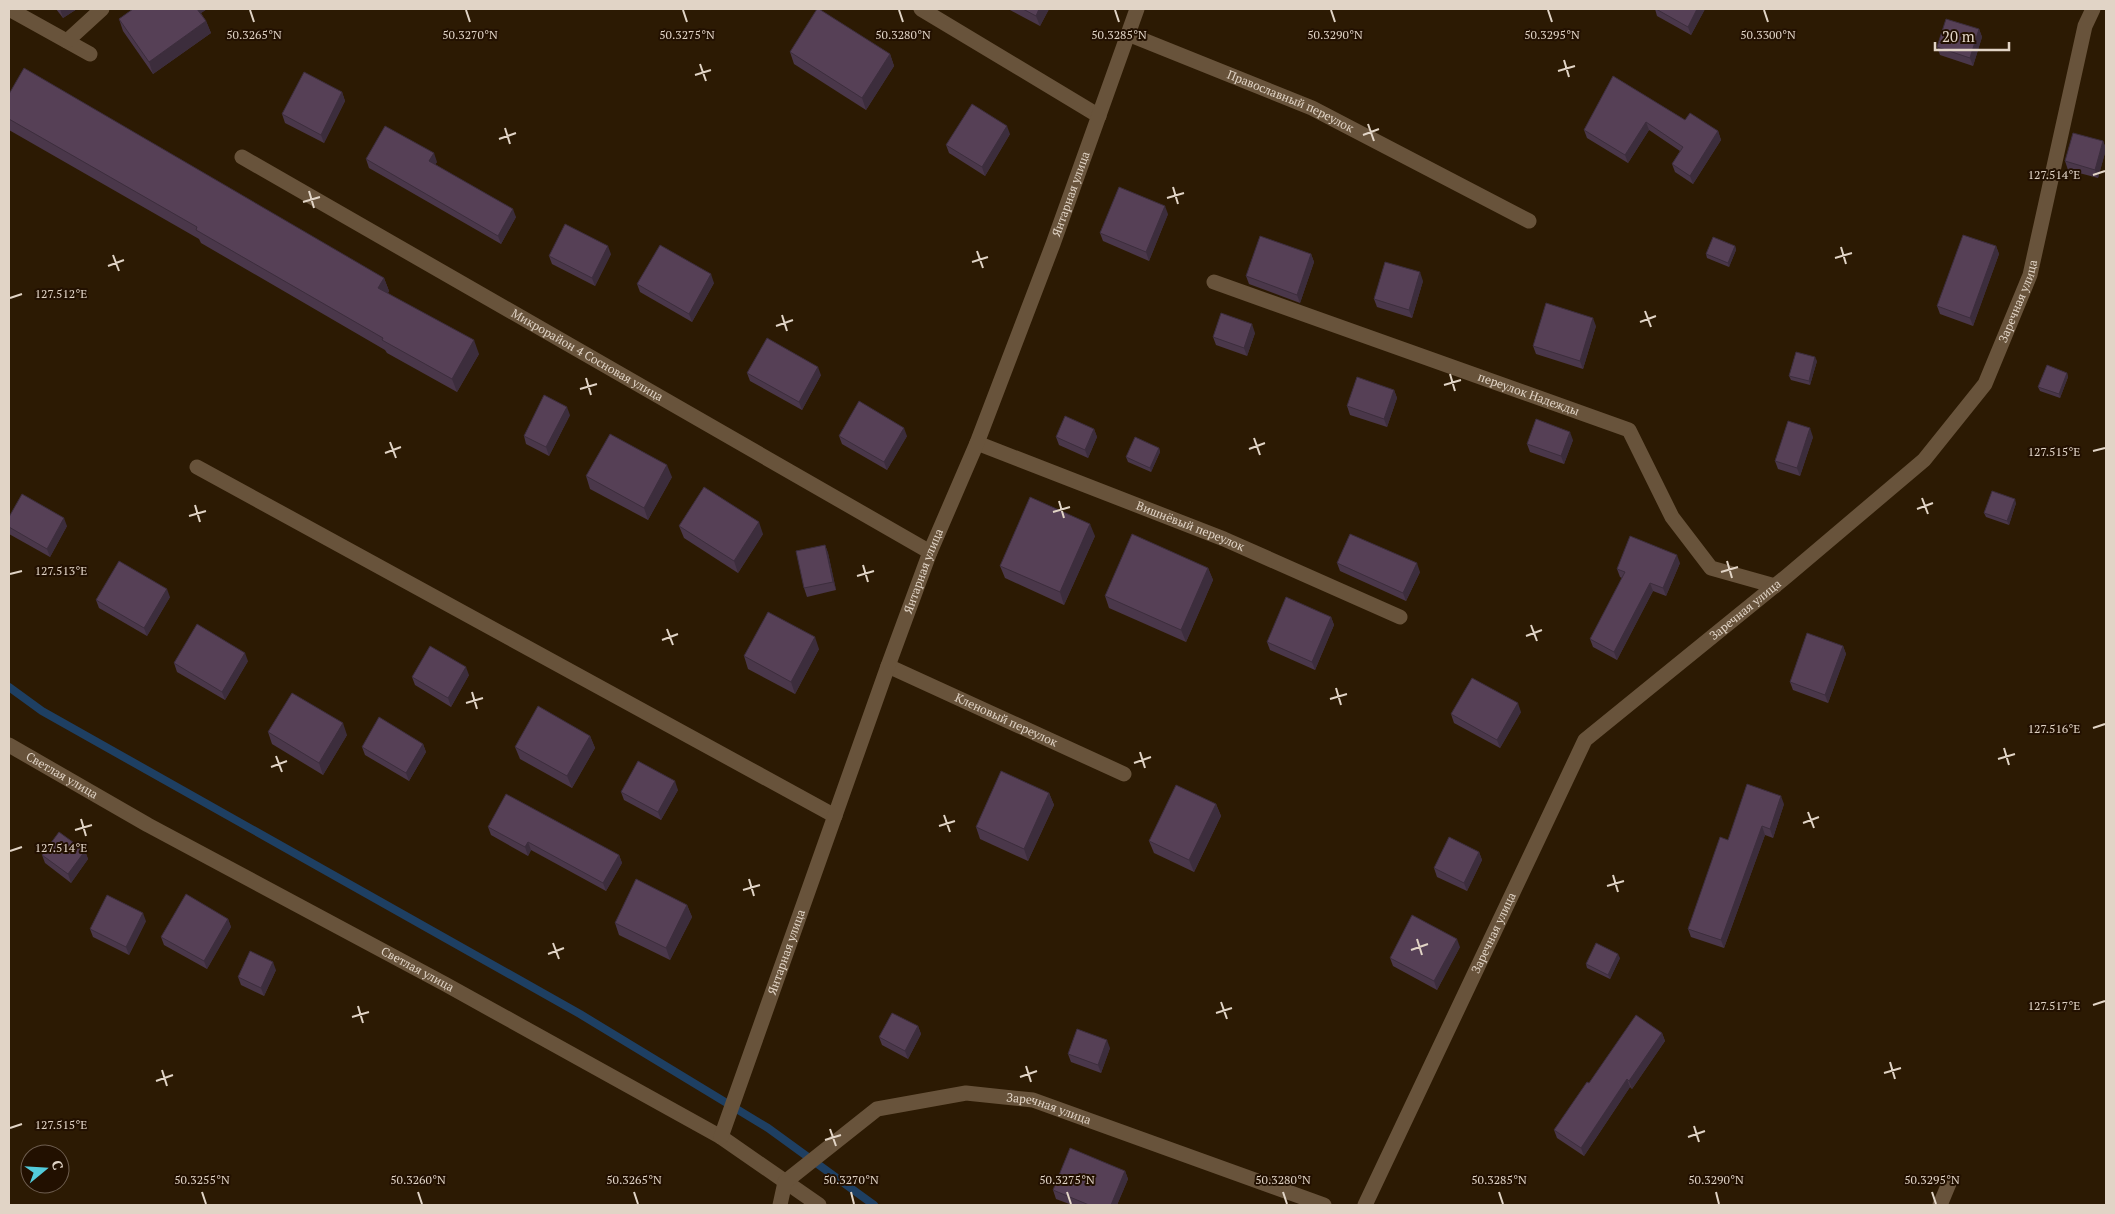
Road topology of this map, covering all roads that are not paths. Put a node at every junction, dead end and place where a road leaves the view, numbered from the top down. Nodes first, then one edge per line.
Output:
1 (9, 9) edge
2 (102, 9) edge
3 (921, 9) edge
4 (1137, 9) edge
5 (2093, 9) edge
6 (1128, 34) junction
7 (66, 41) junction
8 (90, 54) dead end
9 (1099, 116) junction
10 (242, 157) dead end
11 (1529, 221) dead end
12 (1214, 282) dead end
13 (978, 443) junction
14 (198, 467) dead end
15 (930, 552) junction
16 (1775, 586) junction
17 (1400, 617) dead end
18 (888, 666) junction
19 (9, 745) edge
20 (1124, 774) dead end
21 (835, 816) junction
22 (721, 1137) junction
23 (1950, 1181) dead end
24 (785, 1182) junction
25 (780, 1205) edge
26 (819, 1205) edge
27 (1324, 1205) edge
28 (1365, 1205) edge
29 (1940, 1205) edge

1 - 7 street
2 - 7 street
3 - 9 street
4 - 6 street, Янтарная улица
5 - 16 street, Заречная улица
6 - 9 street, Янтарная улица
6 - 11 street, Православный переулок
7 - 8 street
9 - 13 street, Янтарная улица
10 - 15 street, Микрорайон 4 Сосновая улица
12 - 16 street, переулок Надежды
13 - 15 street, Янтарная улица
13 - 17 street, Вишнёвый переулок
14 - 21 street
15 - 18 street, Янтарная улица
16 - 28 street, Заречная улица
18 - 20 street, Кленовый переулок
18 - 21 street, Янтарная улица
19 - 22 street, Светлая улица
21 - 22 street, Янтарная улица
22 - 24 street, Светлая улица
23 - 29 street
24 - 25 street
24 - 26 street, Светлая улица
24 - 27 street, Заречная улица

